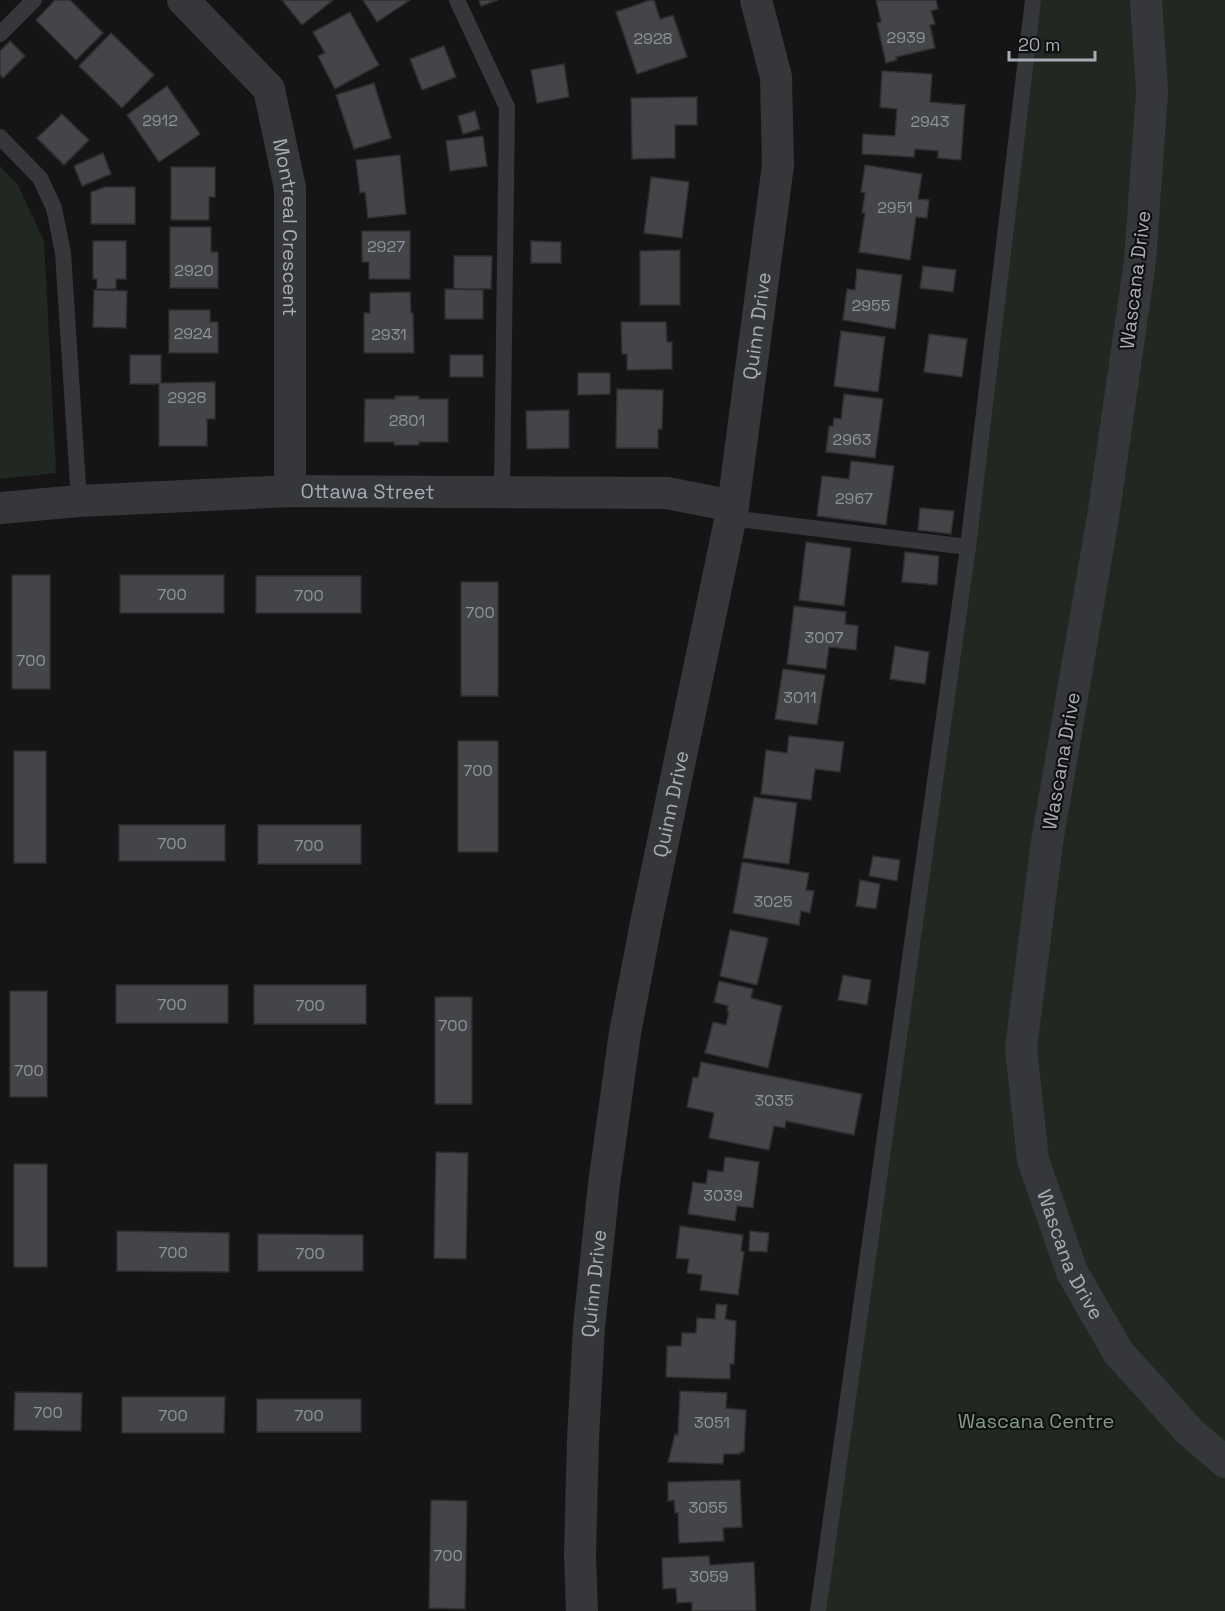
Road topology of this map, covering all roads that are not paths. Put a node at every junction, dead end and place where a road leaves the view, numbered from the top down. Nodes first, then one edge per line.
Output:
1 (33, 0) edge
2 (183, 0) edge
3 (457, 0) edge
4 (756, 0) edge
5 (1034, 0) edge
6 (1146, 0) edge
7 (0, 34) edge
8 (0, 137) edge
9 (290, 491) junction
10 (502, 492) junction
11 (79, 501) junction
12 (0, 508) edge
13 (731, 512) junction
14 (968, 547) junction
15 (1225, 1462) edge
16 (582, 1611) edge
17 (818, 1611) edge

1 - 7 lane
2 - 9 street, Montreal Crescent
3 - 10 lane
4 - 13 street, Quinn Drive
5 - 14 lane
6 - 15 street, Wascana Drive
8 - 11 lane
9 - 10 street, Ottawa Street
9 - 11 street, Ottawa Street
10 - 13 street, Ottawa Street
11 - 12 street, Ottawa Street
13 - 14 lane
13 - 16 street, Quinn Drive
14 - 17 lane

